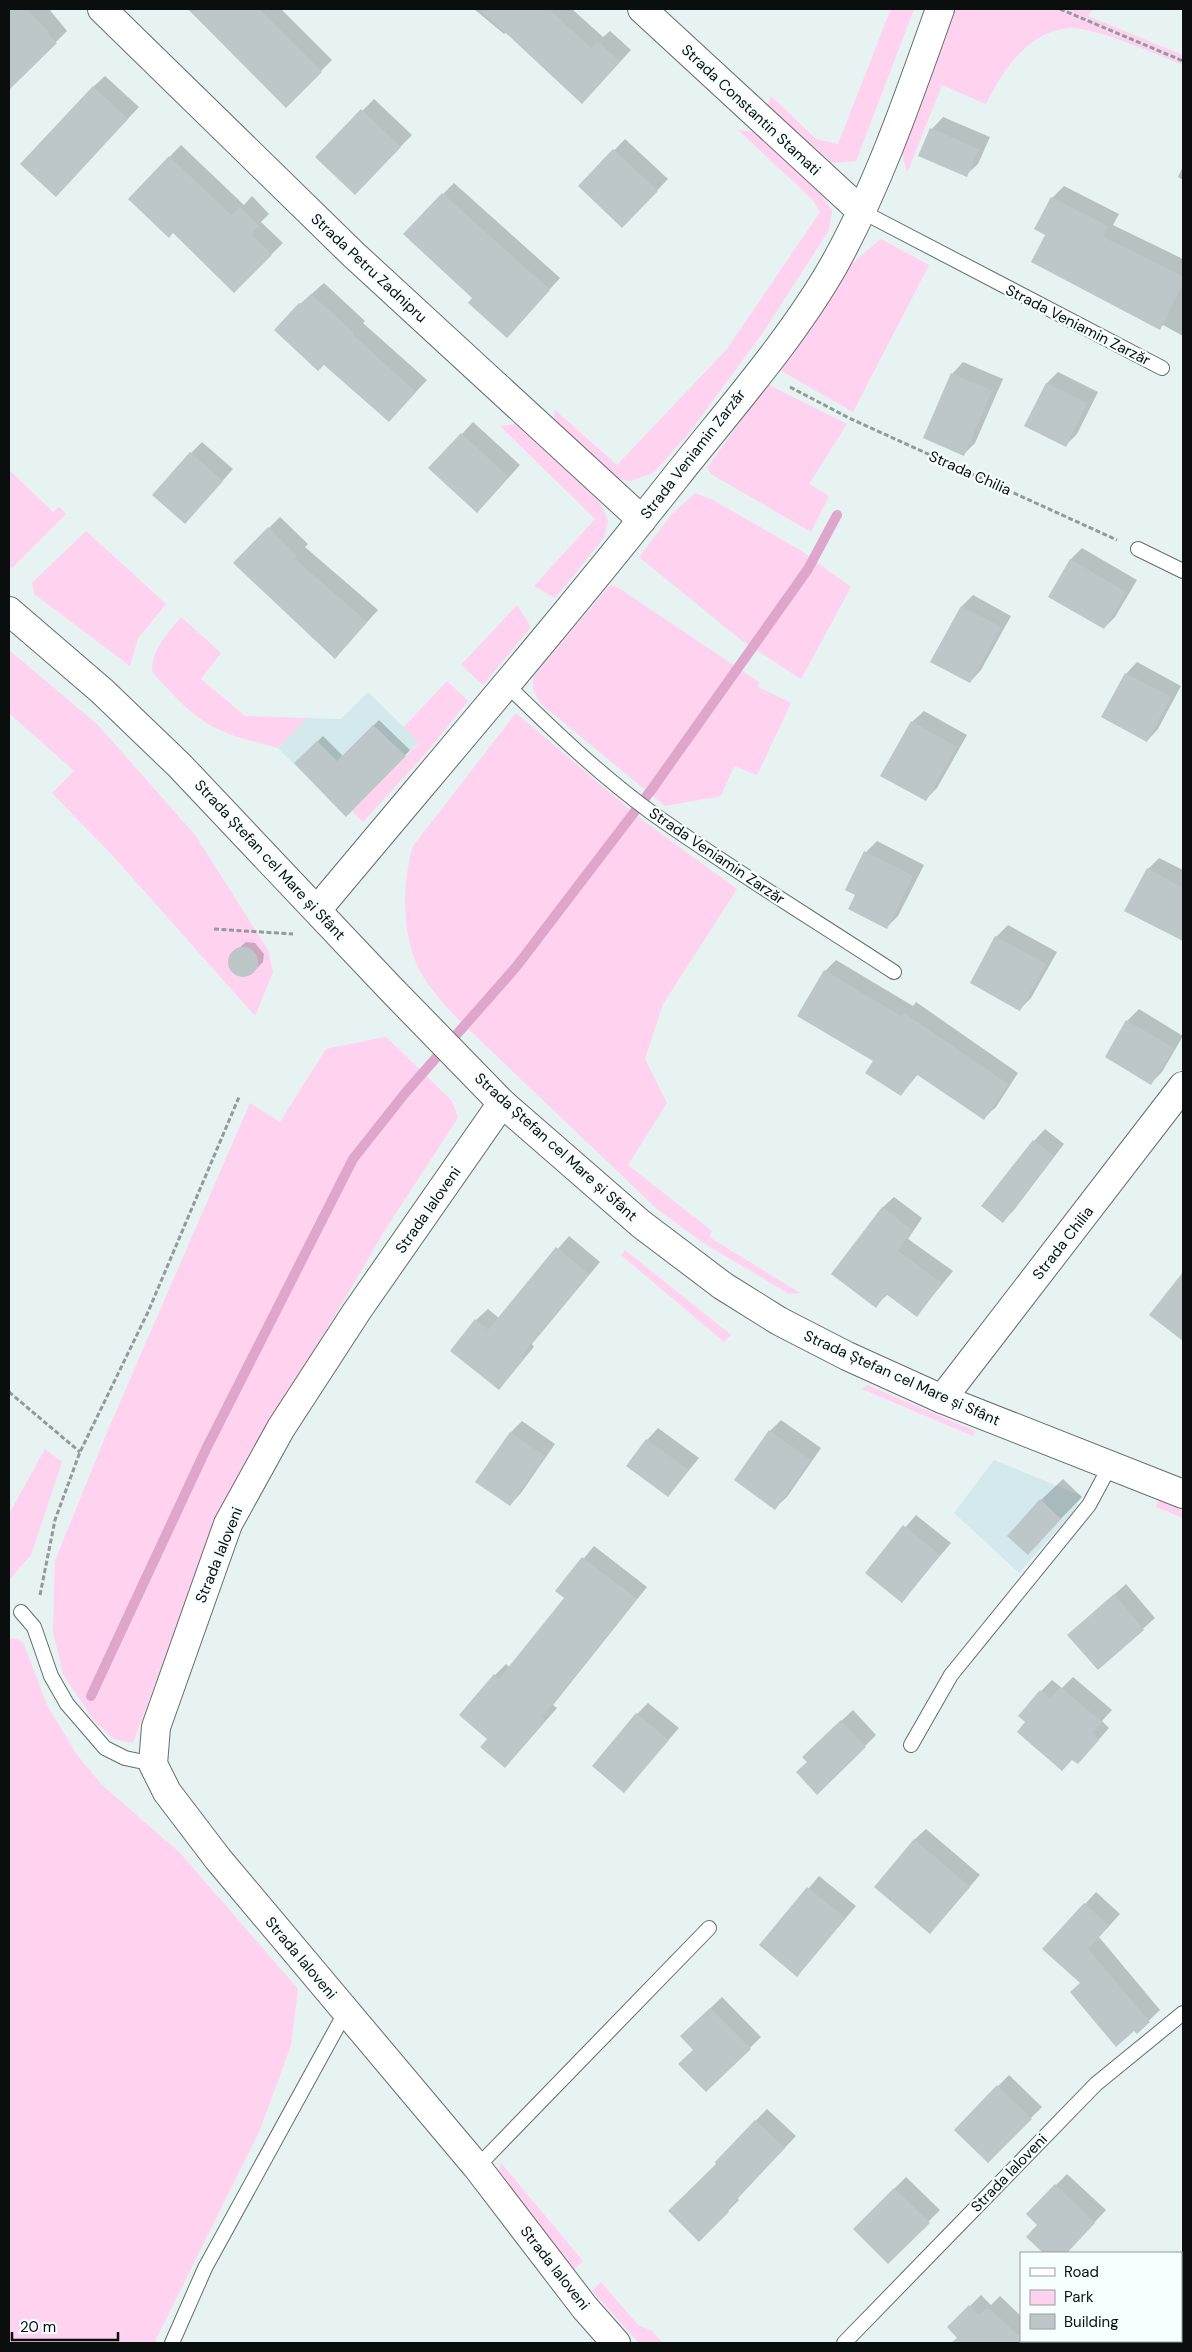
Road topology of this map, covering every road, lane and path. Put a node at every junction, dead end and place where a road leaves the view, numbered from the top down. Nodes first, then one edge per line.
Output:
1 (102, 9) edge
2 (642, 9) edge
3 (940, 9) edge
4 (1060, 9) edge
5 (1183, 61) edge
6 (861, 211) junction
7 (1162, 368) dead end
8 (759, 370) junction
9 (642, 520) junction
10 (1138, 549) joint
11 (1183, 571) edge
12 (9, 611) edge
13 (507, 685) junction
14 (317, 910) junction
15 (214, 929) dead end
16 (292, 934) dead end
17 (894, 972) dead end
18 (1183, 1086) edge
19 (239, 1097) dead end
20 (502, 1103) junction
21 (9, 1392) edge
22 (942, 1399) junction
23 (80, 1452) junction
24 (1110, 1466) junction
25 (1183, 1494) edge
26 (21, 1612) dead end
27 (34, 1628) junction
28 (911, 1745) dead end
29 (153, 1764) junction
30 (709, 1928) dead end
31 (346, 2011) junction
32 (1183, 2014) edge
33 (477, 2167) junction
34 (172, 2343) edge
35 (616, 2343) edge
36 (844, 2343) edge

1 - 9 street, Strada Petru Zadnipru
2 - 6 street, Strada Constantin Stamati
3 - 6 street, Strada Veniamin Zarzăr
4 - 5 path
6 - 7 lane, Strada Veniamin Zarzăr
6 - 8 street, Strada Veniamin Zarzăr
8 - 9 street, Strada Veniamin Zarzăr
8 - 10 path, Strada Chilia
9 - 13 street, Strada Veniamin Zarzăr
10 - 11 lane
12 - 14 street, Strada Ștefan cel Mare și Sfânt
13 - 14 street, Strada Veniamin Zarzăr
13 - 17 lane, Strada Veniamin Zarzăr
14 - 20 street, Strada Ștefan cel Mare și Sfânt
15 - 16 path
18 - 22 street, Strada Chilia
19 - 23 path
20 - 22 street, Strada Ștefan cel Mare și Sfânt
20 - 29 street, Strada Ialoveni
21 - 23 path
22 - 24 street, Strada Ștefan cel Mare și Sfânt
23 - 27 path
24 - 25 street, Strada Ștefan cel Mare și Sfânt
24 - 28 lane
26 - 27 lane
27 - 29 lane
29 - 31 street, Strada Ialoveni
30 - 33 lane
31 - 33 street, Strada Ialoveni
31 - 34 lane, Strada Ialoveni
32 - 36 lane, Strada Ialoveni
33 - 35 street, Strada Ialoveni

